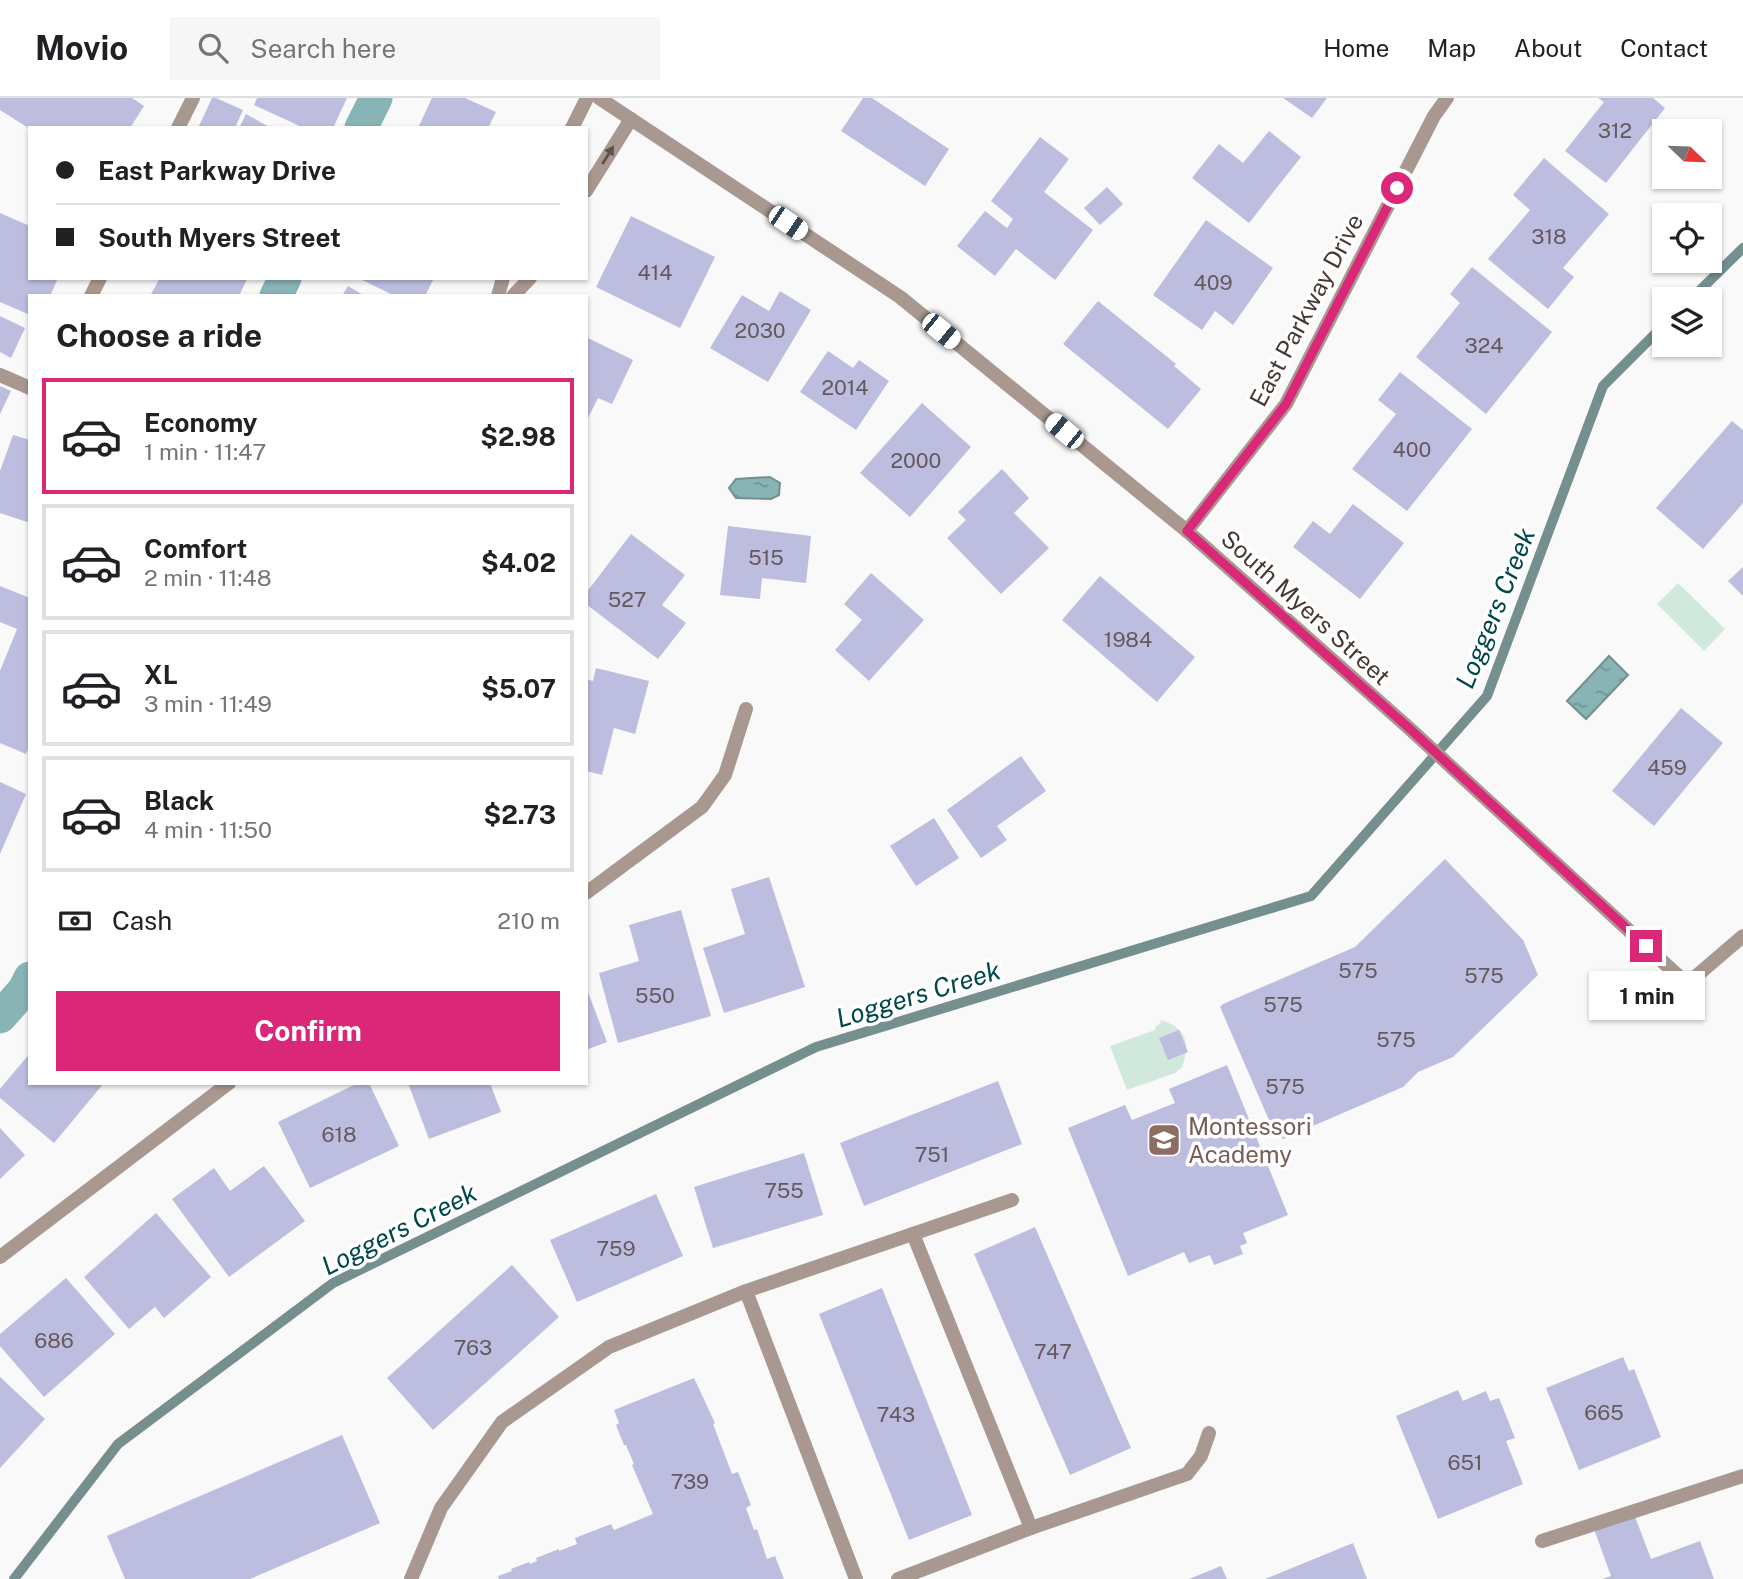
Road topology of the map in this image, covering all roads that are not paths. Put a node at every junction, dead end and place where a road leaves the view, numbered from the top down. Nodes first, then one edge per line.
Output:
1 (193, 98) edge
2 (587, 98) edge
3 (599, 98) edge
4 (1447, 98) edge
5 (631, 119) junction
6 (179, 126) edge
7 (573, 126) edge
8 (588, 188) edge
9 (528, 280) edge
10 (515, 294) edge
11 (0, 375) edge
12 (28, 387) edge
13 (1187, 531) junction
14 (746, 709) dead end
15 (588, 891) edge
16 (1743, 936) edge
17 (226, 1085) edge
18 (1012, 1200) dead end
19 (913, 1234) junction
20 (0, 1256) edge
21 (746, 1291) junction
22 (1209, 1433) dead end
23 (1743, 1476) edge
24 (1031, 1528) junction
25 (1542, 1541) dead end
26 (411, 1579) edge
27 (856, 1579) edge
28 (898, 1579) edge

1 - 6 street
2 - 7 street
3 - 5 street, South Myers Street
4 - 13 street, East Parkway Drive
8 -> 5 street
5 - 13 street, South Myers Street
9 - 10 street
11 - 12 street
13 - 16 street, South Myers Street
14 - 15 street
17 - 20 street
18 - 19 street
19 - 21 street
19 - 24 street
21 - 26 street
21 - 27 street
22 - 24 street
23 - 25 street
24 - 28 street

